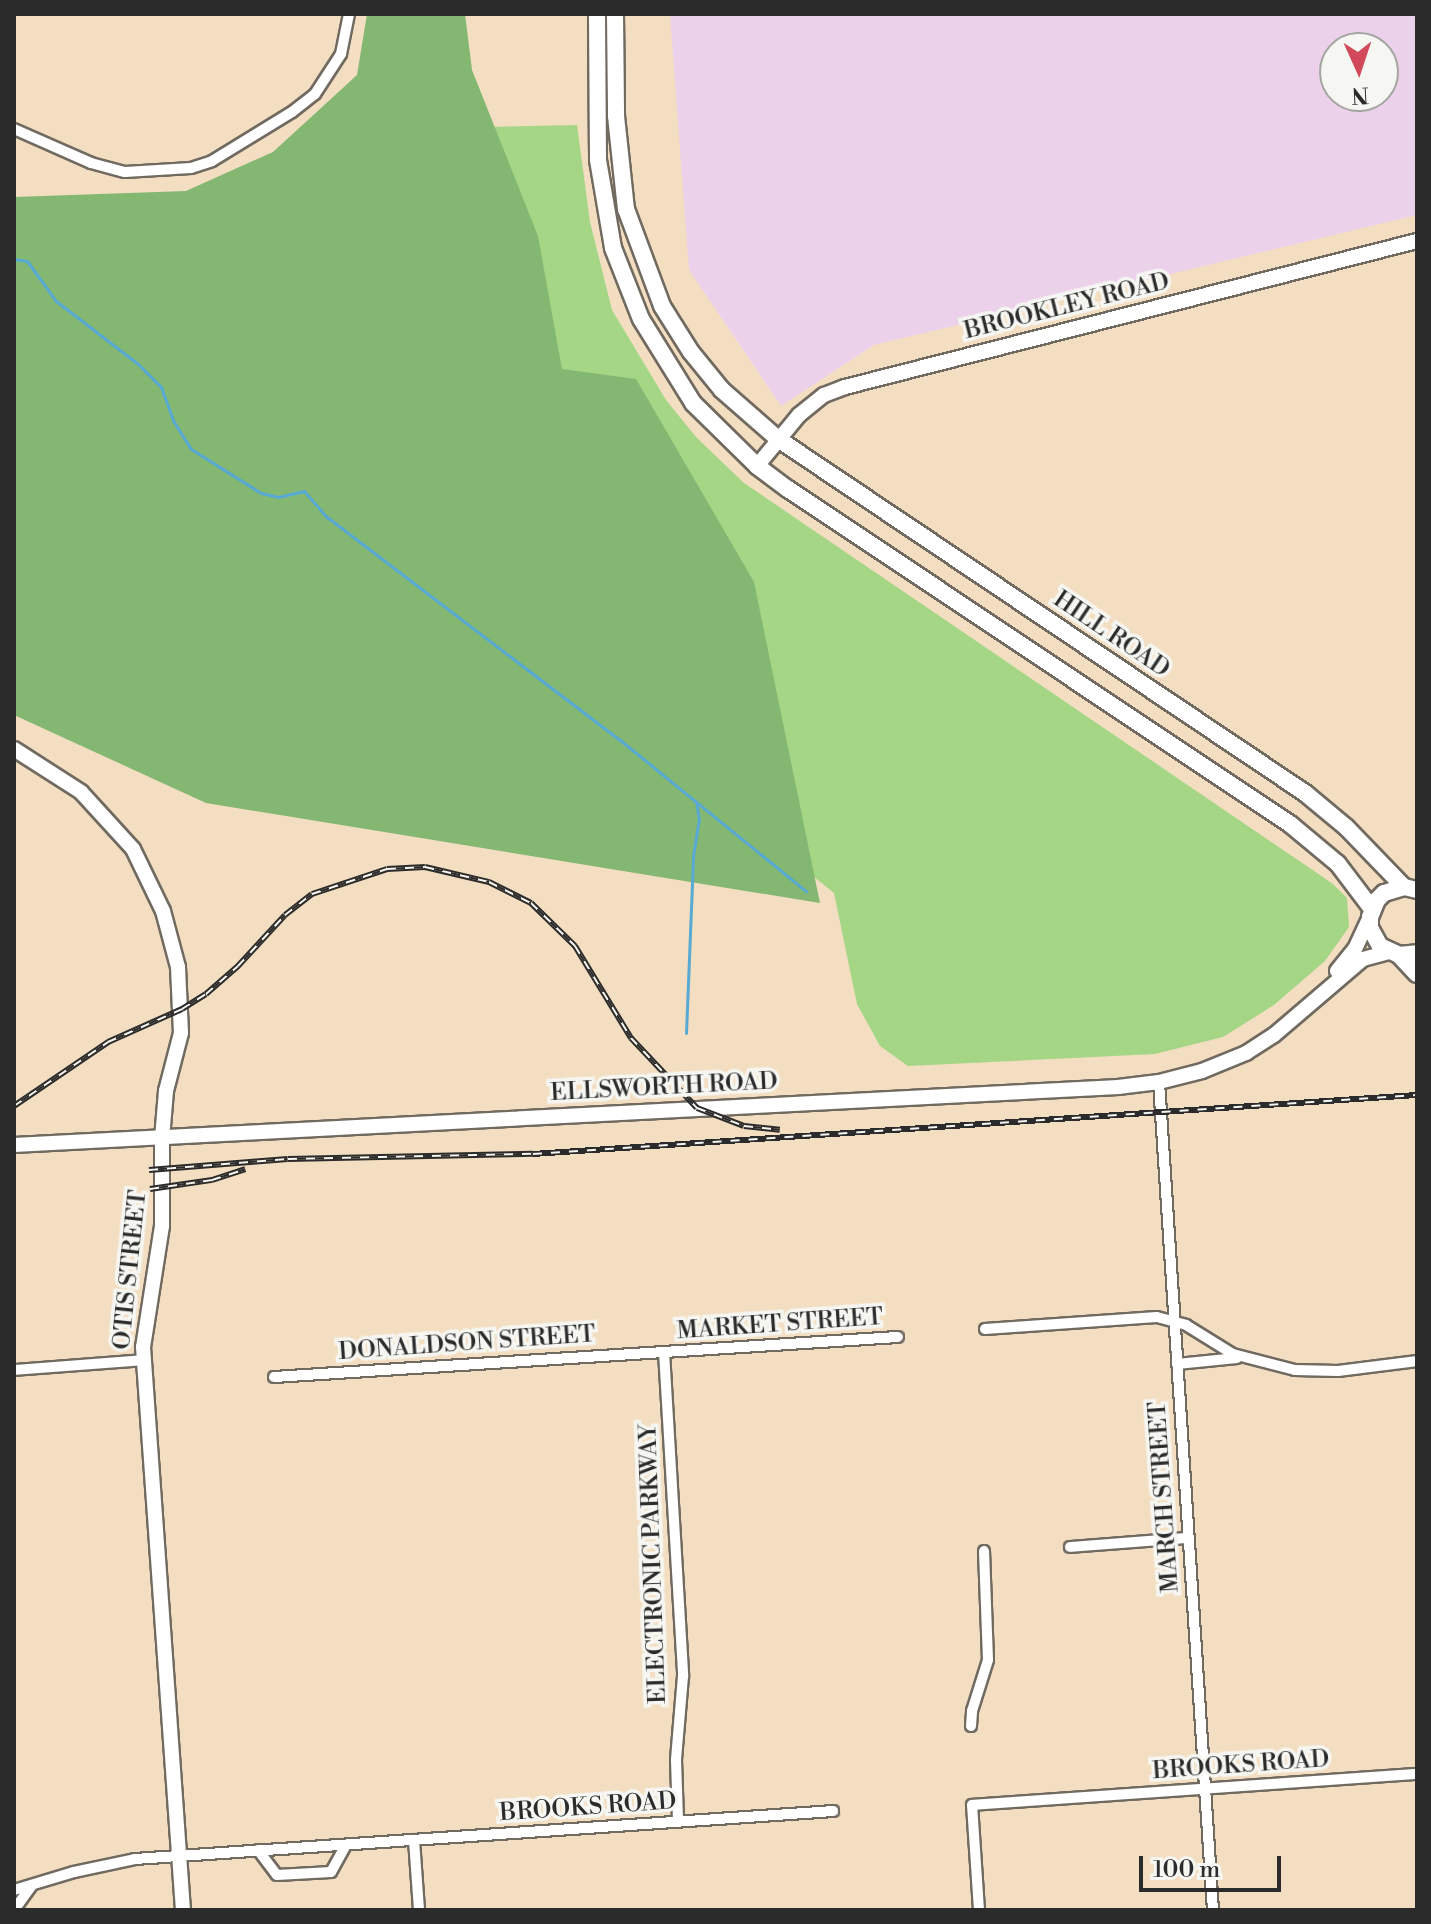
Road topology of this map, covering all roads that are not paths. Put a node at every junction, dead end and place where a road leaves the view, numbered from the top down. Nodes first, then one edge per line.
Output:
1 (349, 14) edge
2 (597, 14) edge
3 (615, 14) edge
4 (14, 129) edge
5 (1417, 241) edge
6 (778, 439) junction
7 (757, 466) junction
8 (14, 749) edge
9 (1411, 887) edge
10 (1371, 913) junction
11 (1394, 953) junction
12 (1417, 953) edge
13 (1417, 974) edge
14 (1300, 1015) junction
15 (1159, 1082) junction
16 (162, 1139) junction
17 (14, 1145) edge
18 (1174, 1320) junction
19 (985, 1329) dead end
20 (898, 1337) dead end
21 (664, 1352) junction
22 (1243, 1357) junction
23 (144, 1360) junction
24 (1417, 1361) edge
25 (1177, 1364) junction
26 (14, 1370) edge
27 (274, 1377) dead end
28 (1188, 1538) junction
29 (1070, 1547) dead end
30 (984, 1551) dead end
31 (971, 1726) dead end
32 (1417, 1774) edge
33 (1205, 1788) junction
34 (833, 1811) dead end
35 (678, 1821) junction
36 (414, 1840) junction
37 (346, 1845) junction
38 (258, 1850) junction
39 (179, 1856) junction
40 (31, 1887) junction
41 (14, 1890) edge
42 (14, 1910) edge
43 (183, 1910) edge
44 (419, 1910) edge
45 (979, 1910) edge
46 (1213, 1910) edge

1 - 4 street
2 - 7 main road
3 - 6 main road, HILL ROAD
5 - 6 street, BROOKLEY ROAD
6 - 7 street, BROOKLEY ROAD
6 - 9 main road, HILL ROAD
7 - 10 main road
8 - 16 street, OTIS STREET
9 - 10 main road
10 - 11 main road
10 - 14 street, ELLSWORTH ROAD
11 - 12 main road
11 - 13 main road
11 - 14 street, ELLSWORTH ROAD
14 - 15 street, ELLSWORTH ROAD
15 - 16 street, ELLSWORTH ROAD
15 - 18 street, MARCH STREET
16 - 17 street, ELLSWORTH ROAD
16 - 23 street, OTIS STREET
18 - 19 street
18 - 22 street
18 - 25 street, MARCH STREET
20 - 21 street, MARKET STREET
21 - 27 street, DONALDSON STREET
21 - 35 street, ELECTRONIC PARKWAY
22 - 24 street
22 - 25 street
23 - 26 street
23 - 39 street, OTIS STREET
25 - 28 street, MARCH STREET
28 - 29 street
28 - 33 street, MARCH STREET
30 - 31 street
32 - 33 street, BROOKS ROAD
33 - 45 street, BROOKS ROAD
33 - 46 street, MARCH STREET
34 - 35 street, BROOKS ROAD
35 - 36 street, BROOKS ROAD
36 - 37 street, BROOKS ROAD
36 - 44 street
37 - 38 street, BROOKS ROAD
37 - 38 street
38 - 39 street, BROOKS ROAD
39 - 40 street, BROOKS ROAD
39 - 43 street, OTIS STREET
40 - 41 street, BROOKS ROAD
40 - 42 street

